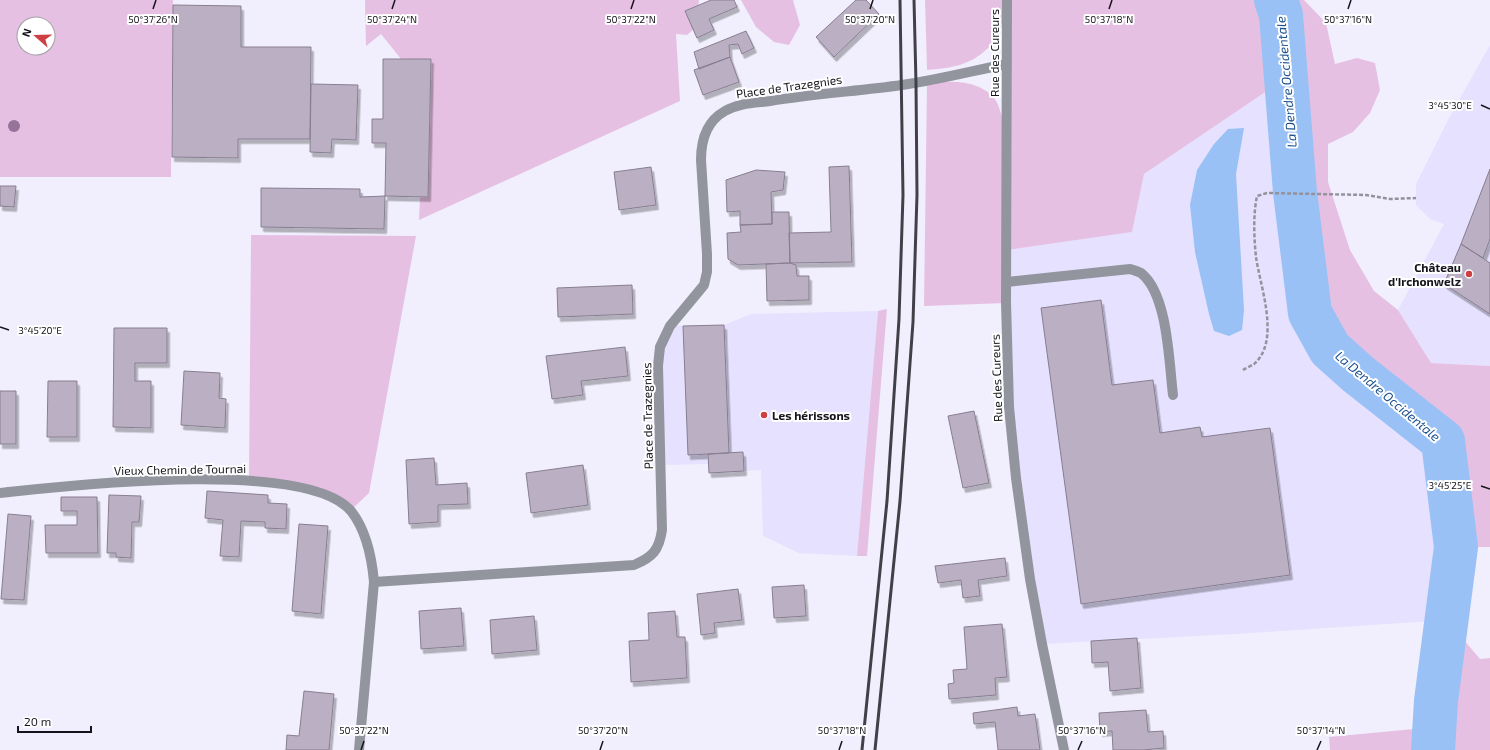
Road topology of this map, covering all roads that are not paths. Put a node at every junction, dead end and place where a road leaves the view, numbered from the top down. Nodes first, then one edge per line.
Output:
1 (1007, 0) edge
2 (1007, 64) junction
3 (1006, 282) junction
4 (1173, 395) dead end
5 (0, 493) edge
6 (374, 582) junction
7 (359, 750) edge
8 (1064, 750) edge

1 - 2 street, Rue des Cureurs
2 - 3 street, Rue des Cureurs
2 - 6 street, Place de Trazegnies
3 - 4 street
3 - 8 street, Rue des Cureurs
5 - 6 street, Vieux Chemin de Tournai
6 - 7 street, Vieux Chemin de Tournai

